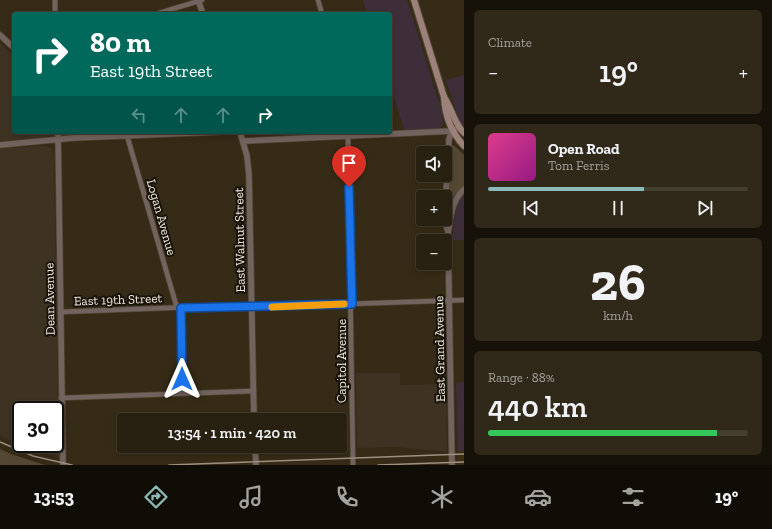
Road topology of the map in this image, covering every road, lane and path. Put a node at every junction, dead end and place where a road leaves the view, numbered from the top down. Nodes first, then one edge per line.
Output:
1 (55, 0) edge
2 (200, 0) edge
3 (318, 0) edge
4 (414, 0) edge
5 (55, 12) edge
6 (162, 12) edge
7 (203, 12) edge
8 (321, 12) edge
9 (0, 35) edge
10 (12, 46) edge
11 (444, 97) junction
12 (459, 127) junction
13 (452, 132) junction
14 (392, 133) edge
15 (464, 133) edge
16 (58, 134) edge
17 (127, 134) edge
18 (241, 134) edge
19 (358, 134) edge
20 (348, 138) junction
21 (58, 140) junction
22 (244, 142) junction
23 (0, 145) edge
24 (464, 146) edge
25 (464, 189) edge
26 (446, 190) edge
27 (447, 226) edge
28 (448, 233) junction
29 (449, 300) junction
30 (464, 300) edge
31 (352, 304) junction
32 (252, 306) junction
33 (179, 308) junction
34 (60, 312) junction
35 (253, 391) junction
36 (182, 393) junction
37 (61, 398) junction
38 (254, 413) edge
39 (255, 453) edge
40 (63, 465) edge
41 (256, 465) edge
42 (354, 465) edge
43 (452, 465) edge

1 - 5 street
2 - 6 street
2 - 7 street
3 - 8 street
4 - 11 main road
9 - 10 street
11 - 12 main road
11 - 13 main road
12 - 13 street
12 - 15 main road
13 - 14 street
13 - 24 main road
13 - 26 street
16 - 21 street, Dean Avenue
17 - 21 street
17 - 33 street, Logan Avenue
18 - 22 street, East Walnut Street
19 - 20 street
20 - 22 street
20 - 31 street, Capitol Avenue
21 - 23 street
21 - 34 street, Dean Avenue
22 - 32 street, East Walnut Street
25 - 28 street, East Grand Avenue
27 - 28 street, East Grand Avenue
28 - 29 street, East Grand Avenue
29 - 30 street, East 19th Street
29 - 31 street, East 19th Street
29 - 43 street, East Grand Avenue
31 - 32 street, East 19th Street
31 - 42 street, Capitol Avenue
32 - 33 street, East 19th Street
32 - 35 street, East Walnut Street
33 - 34 street, East 19th Street
33 - 36 street, Logan Avenue
34 - 37 street, Dean Avenue
35 - 36 street
35 - 38 street, East Walnut Street
36 - 37 street
37 - 40 street, Dean Avenue
39 - 41 street

